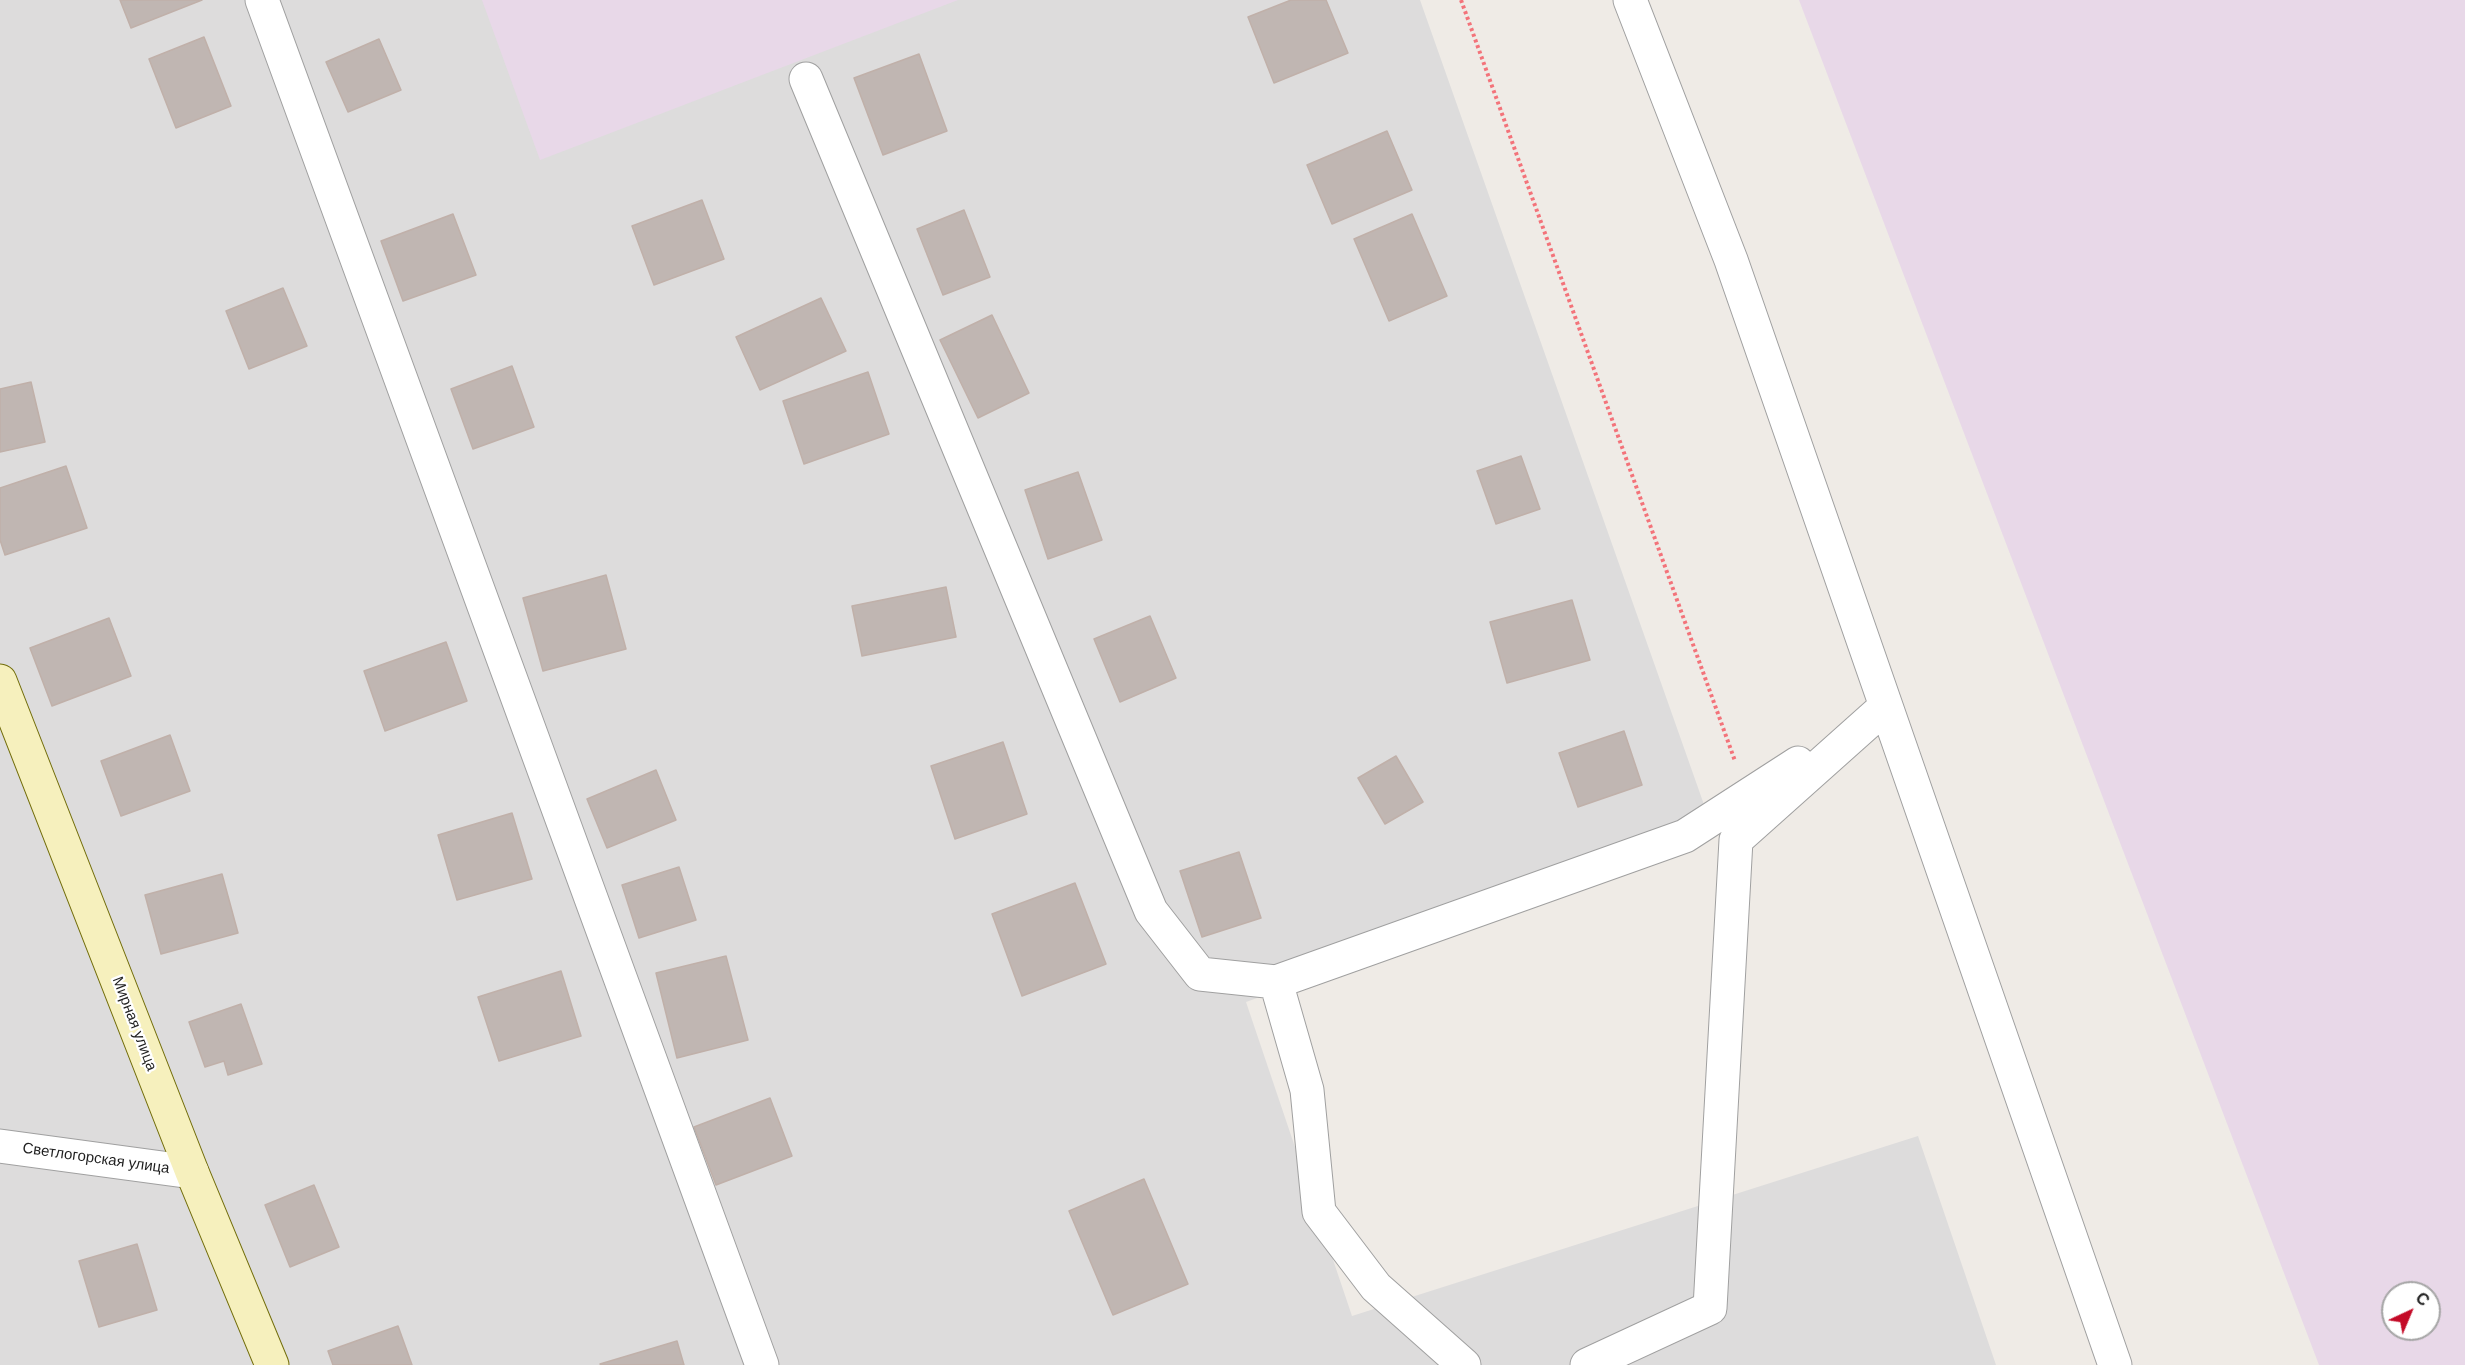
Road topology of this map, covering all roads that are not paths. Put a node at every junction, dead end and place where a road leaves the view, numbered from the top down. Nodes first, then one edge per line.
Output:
1 (262, 0) edge
2 (1630, 0) edge
3 (806, 79) dead end
4 (0, 681) edge
5 (1885, 707) junction
6 (1276, 982) junction
7 (0, 1146) edge
8 (192, 1172) junction
9 (272, 1365) edge
10 (762, 1365) edge
11 (1464, 1365) edge
12 (1587, 1365) edge
13 (2115, 1365) edge

1 - 10 street
2 - 5 street
3 - 6 street
4 - 8 main road, Мирная улица
5 - 6 street
5 - 12 street
5 - 13 street
6 - 11 street
7 - 8 street, Светлогорская улица
8 - 9 main road, Мирная улица

